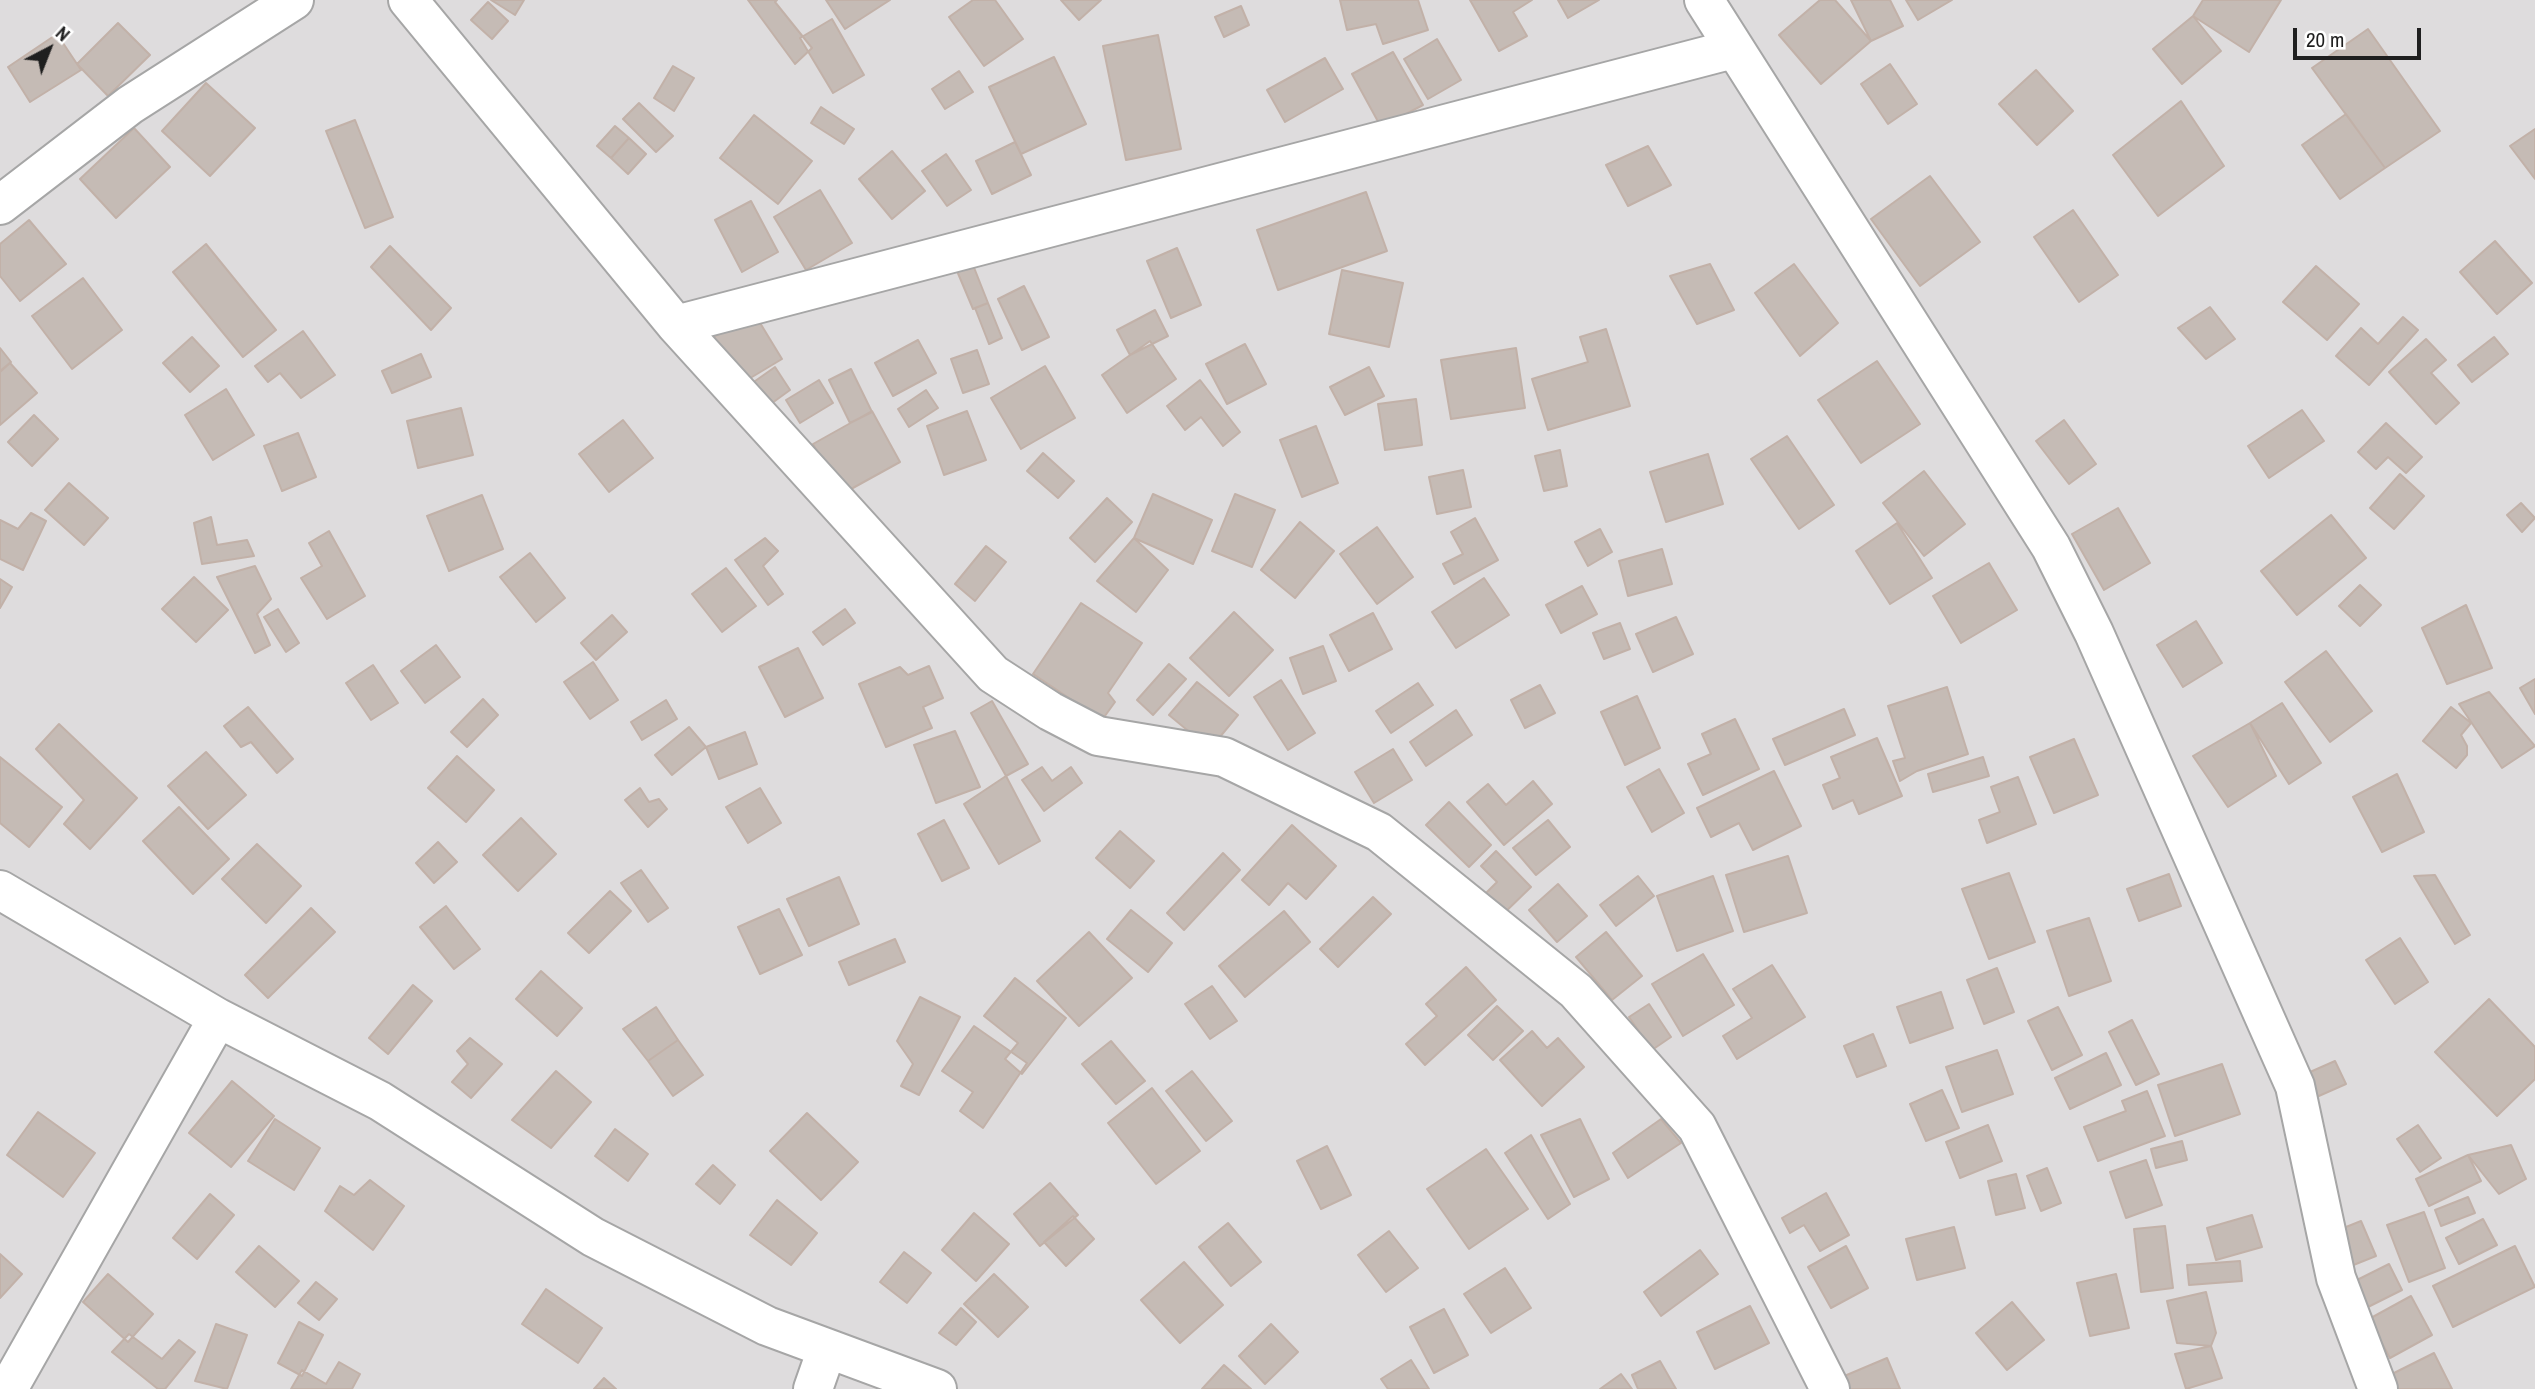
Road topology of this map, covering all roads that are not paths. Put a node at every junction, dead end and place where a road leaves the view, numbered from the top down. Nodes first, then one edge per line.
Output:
1 (294, 0) edge
2 (408, 0) edge
3 (1704, 0) edge
4 (1734, 49) junction
5 (0, 205) edge
6 (676, 325) junction
7 (0, 890) edge
8 (218, 1018) junction
9 (827, 1349) junction
10 (8, 1389) edge
11 (813, 1389) edge
12 (937, 1389) edge
13 (1830, 1389) edge
14 (2378, 1389) edge

1 - 5 street
2 - 6 street
3 - 4 street
4 - 6 street
4 - 14 street
6 - 13 street
7 - 8 street
8 - 9 street
8 - 10 street
9 - 11 street
9 - 12 street

